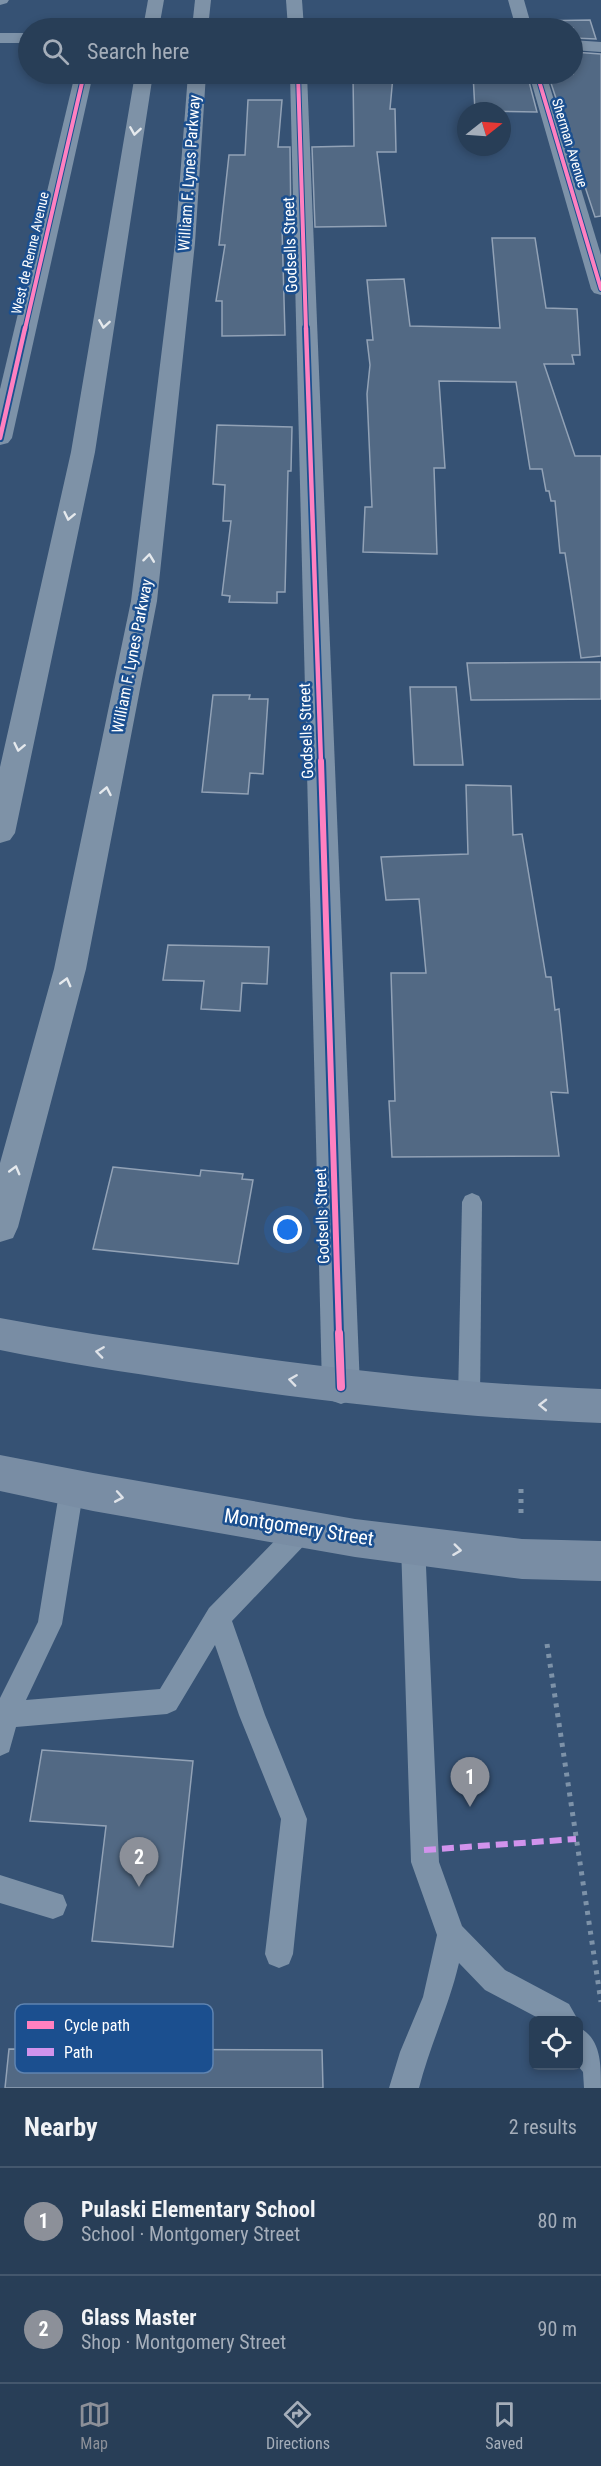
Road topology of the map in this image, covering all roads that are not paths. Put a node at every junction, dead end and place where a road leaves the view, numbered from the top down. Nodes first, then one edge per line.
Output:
1 (156, 0) edge
2 (294, 0) edge
3 (516, 0) edge
4 (153, 18) edge
5 (295, 18) edge
6 (521, 18) edge
7 (0, 38) edge
8 (18, 38) edge
9 (583, 46) edge
10 (601, 47) edge
11 (82, 84) edge
12 (142, 84) edge
13 (197, 84) edge
14 (298, 84) edge
15 (540, 84) edge
16 (601, 289) edge
17 (0, 438) edge
18 (13, 718) edge
19 (0, 833) edge
20 (472, 1202) dead end
21 (0, 1227) edge
22 (0, 1334) edge
23 (341, 1387) junction
24 (469, 1400) junction
25 (601, 1406) edge
26 (0, 1473) edge
27 (72, 1487) junction
28 (304, 1528) junction
29 (413, 1544) junction
30 (601, 1561) edge
31 (218, 1617) junction
32 (3, 1713) edge
33 (0, 1743) edge
34 (0, 1889) edge
35 (53, 1905) dead end
36 (451, 1935) junction
37 (279, 1954) dead end
38 (561, 2016) edge
39 (583, 2047) edge
40 (404, 2088) edge
41 (599, 2088) edge

1 - 4 highway
2 - 5 street
3 - 6 street
7 - 8 street
9 - 10 street
11 - 17 street, West de Renne Avenue
12 -> 18 highway
21 -> 13 highway, William F. Lynes Parkway
14 - 23 street, Godsells Street
15 - 16 street, Sherman Avenue
18 -> 19 highway
20 - 24 lane
23 -> 22 main road
23 - 24 main road
25 -> 24 main road
26 - 27 main road, Montgomery Street
27 -> 28 main road, Montgomery Street
27 - 32 lane
28 - 29 main road, Montgomery Street
28 - 31 lane
29 -> 30 main road, Montgomery Street
29 - 36 lane
31 - 32 lane
31 - 37 lane
32 - 33 lane
34 - 35 lane
36 - 38 lane
36 - 40 lane
39 - 41 lane

